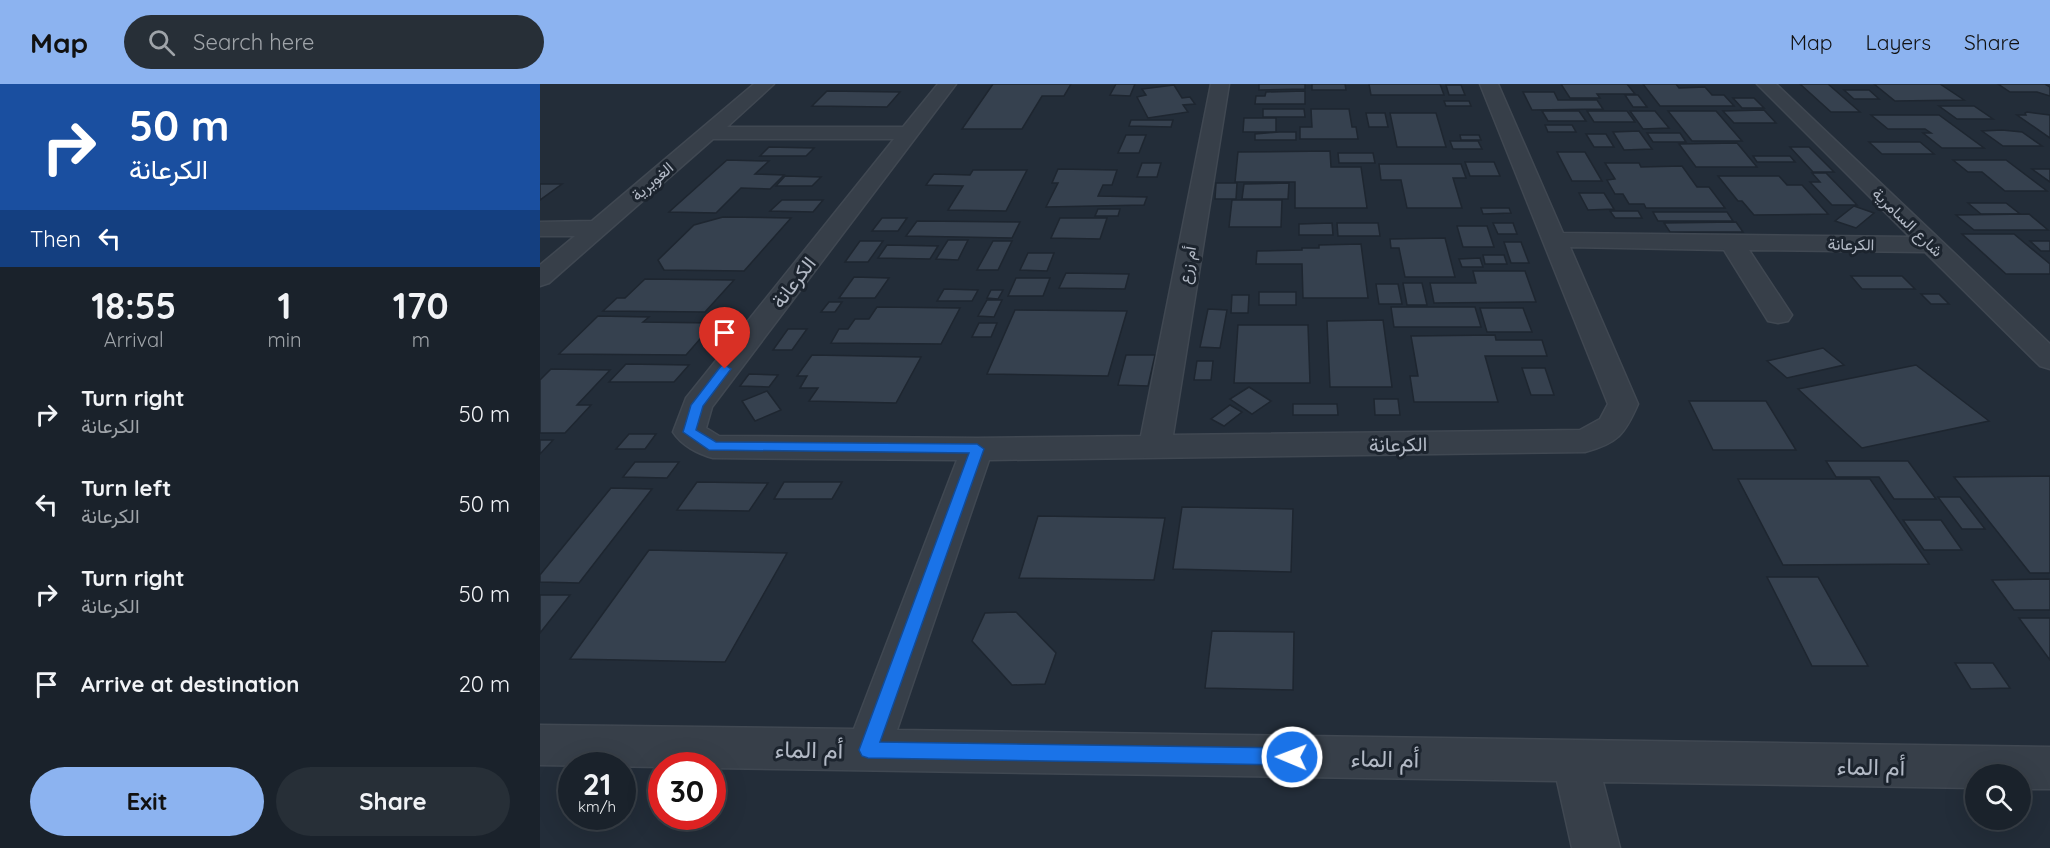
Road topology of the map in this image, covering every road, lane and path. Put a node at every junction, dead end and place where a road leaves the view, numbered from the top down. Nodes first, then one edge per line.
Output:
1 (765, 84) edge
2 (947, 84) edge
3 (1220, 84) edge
4 (1489, 84) edge
5 (1766, 84) edge
6 (707, 133) junction
7 (909, 133) junction
8 (597, 228) junction
9 (540, 229) edge
10 (1554, 240) junction
11 (1732, 242) junction
12 (1931, 245) junction
13 (540, 278) edge
14 (1778, 315) dead end
15 (2050, 360) edge
16 (1155, 447) junction
17 (977, 449) junction
18 (540, 745) edge
19 (868, 750) junction
20 (1575, 761) junction
21 (2050, 768) edge
22 (1596, 848) edge

1 - 6 street, الغويرية
2 - 7 street, الكرعانة
3 - 16 street, أم زرع
4 - 10 street, الكرعانة
5 - 12 street, شارع السامرية
6 - 7 street
6 - 8 street, الغويرية
7 - 17 street, الكرعانة
8 - 9 street
8 - 13 street, الغويرية
10 - 11 street, الكرعانة
10 - 16 street, الكرعانة
11 - 12 street, الكرعانة
11 - 14 street
12 - 15 street, شارع السامرية
16 - 17 street, الكرعانة
17 - 19 street
18 - 19 street, أم الماء
19 - 20 street, أم الماء
20 - 21 street, أم الماء
20 - 22 street

